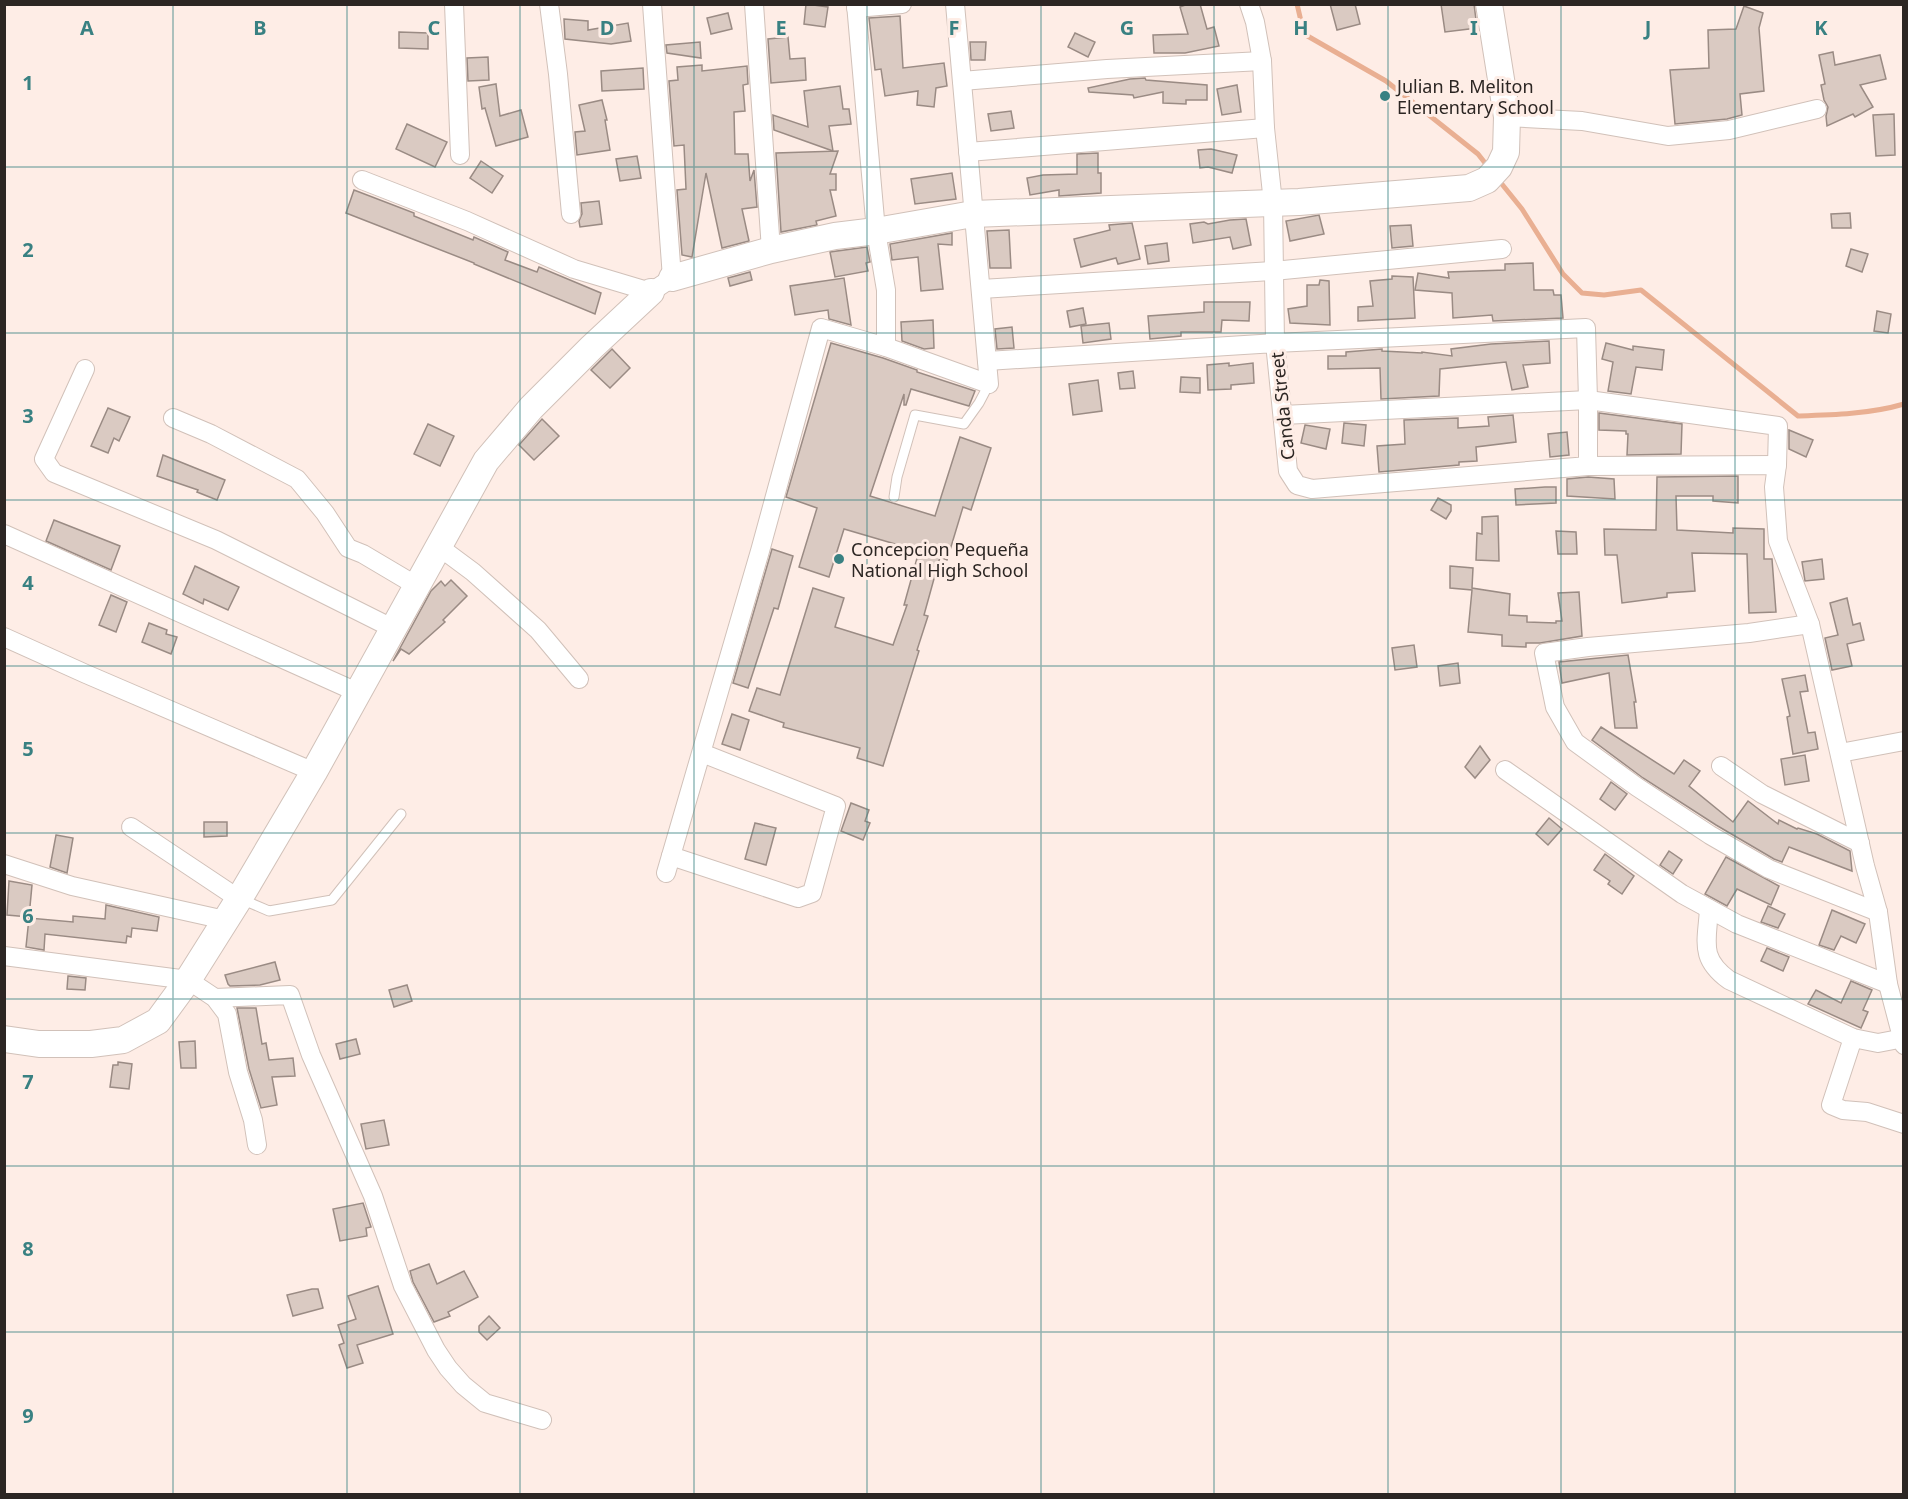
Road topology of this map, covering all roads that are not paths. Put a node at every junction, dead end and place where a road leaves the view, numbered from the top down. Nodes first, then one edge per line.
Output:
1 (454, 4) edge
2 (549, 4) edge
3 (652, 4) edge
4 (754, 4) edge
5 (902, 4) edge
6 (955, 4) edge
7 (1249, 4) edge
8 (1489, 4) edge
9 (856, 6) edge
10 (1262, 61) junction
11 (962, 81) junction
12 (1817, 109) dead end
13 (1507, 117) junction
14 (1265, 128) junction
15 (968, 152) junction
16 (460, 155) dead end
17 (362, 180) dead end
18 (1273, 203) junction
19 (571, 214) dead end
20 (973, 214) junction
21 (876, 231) junction
22 (1502, 249) dead end
23 (771, 250) junction
24 (1273, 271) junction
25 (672, 278) junction
26 (981, 289) junction
27 (651, 292) junction
28 (1275, 343) junction
29 (886, 347) junction
30 (987, 361) junction
31 (86, 369) dead end
32 (989, 384) junction
33 (1588, 400) junction
34 (1283, 416) junction
35 (173, 418) dead end
36 (1777, 465) junction
37 (1588, 466) junction
38 (894, 498) dead end
39 (4, 534) edge
40 (438, 546) junction
41 (417, 586) junction
42 (1810, 624) junction
43 (393, 628) junction
44 (4, 637) edge
45 (579, 679) dead end
46 (359, 693) junction
47 (1904, 741) edge
48 (702, 753) junction
49 (1840, 753) junction
50 (1721, 766) dead end
51 (1505, 770) dead end
52 (314, 772) junction
53 (401, 814) dead end
54 (131, 827) dead end
55 (1860, 843) junction
56 (4, 864) edge
57 (239, 899) junction
58 (1709, 909) junction
59 (1878, 912) junction
60 (225, 920) junction
61 (4, 956) edge
62 (188, 980) junction
63 (1888, 984) junction
64 (215, 998) junction
65 (1853, 1038) junction
66 (4, 1039) edge
67 (1903, 1040) edge
68 (1904, 1124) edge
69 (256, 1145) dead end
70 (542, 1420) dead end

1 - 16 street
2 - 19 street
3 - 25 street
4 - 23 street
5 - 9 street
6 - 11 street
7 - 10 street, Canda Street
8 - 13 street
9 - 21 street
10 - 11 street
10 - 14 street, Canda Street
11 - 15 street
12 - 13 street
13 - 18 street
14 - 15 street
14 - 18 street, Canda Street
15 - 20 street
17 - 27 street
18 - 20 street
18 - 24 street, Canda Street
20 - 21 street
20 - 26 street
21 - 23 street
21 - 29 street
22 - 24 street
23 - 25 street
24 - 26 street
24 - 28 street, Canda Street
25 - 27 street
26 - 30 street
27 - 40 street
28 - 30 street
28 - 33 street
28 - 34 street, Canda Street
29 - 32 street
29 - 48 street
30 - 32 street
31 - 43 street
32 - 38 lane
33 - 34 street
33 - 36 street
33 - 37 street
34 - 37 street, Canda Street
35 - 41 street
36 - 37 street, Canda Street
36 - 42 street
39 - 46 street
40 - 41 street
40 - 45 street
41 - 43 street
42 - 49 street
42 - 59 street
43 - 46 street
44 - 52 street
46 - 52 street
47 - 49 street
48 - 48 street
49 - 55 street
50 - 55 street
51 - 58 street
52 - 57 street
53 - 57 lane
54 - 57 street
55 - 59 street
56 - 60 street
57 - 60 street
58 - 63 street
58 - 65 street
59 - 63 street
60 - 62 street
61 - 62 street
62 - 64 street
62 - 66 street
63 - 67 street
64 - 69 street
64 - 70 street
65 - 67 street
65 - 68 street

